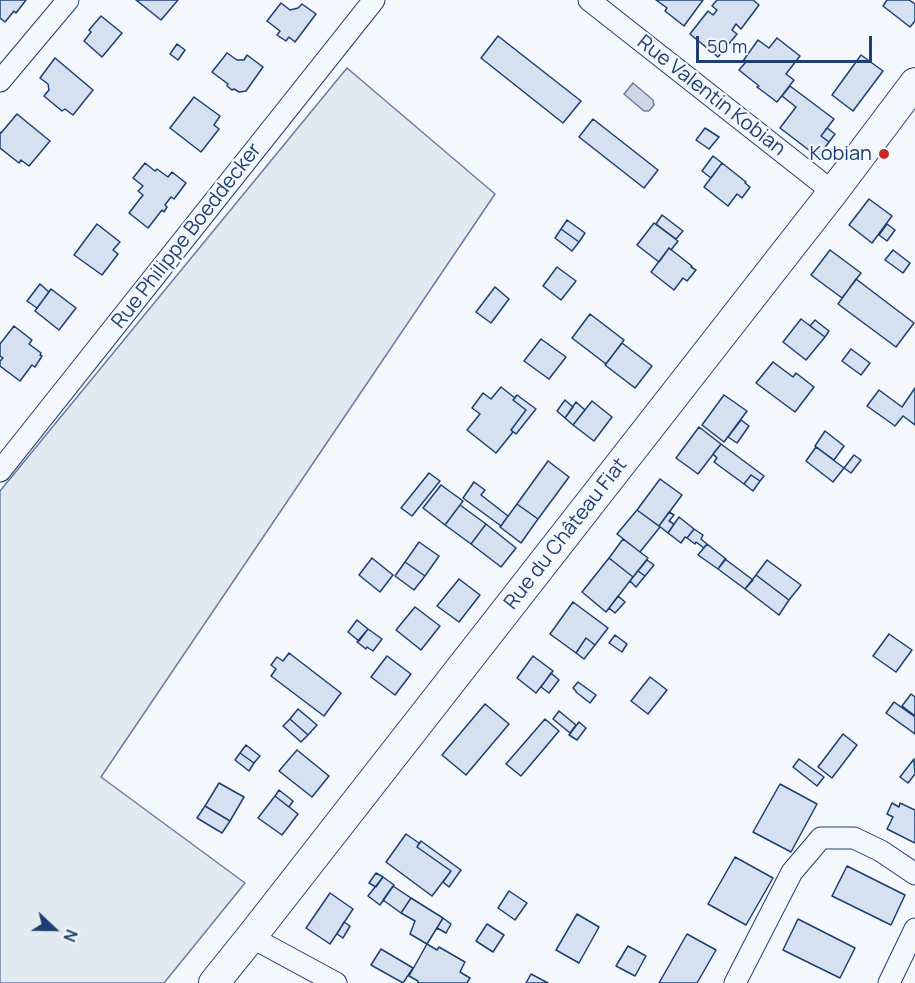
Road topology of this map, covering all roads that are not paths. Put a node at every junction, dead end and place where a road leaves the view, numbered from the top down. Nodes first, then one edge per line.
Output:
1 (68, 0) edge
2 (374, 0) edge
3 (590, 0) edge
4 (0, 81) edge
5 (915, 83) edge
6 (833, 192) junction
7 (0, 471) edge
8 (915, 874) edge
9 (915, 928) edge
10 (251, 937) junction
11 (214, 983) edge
12 (336, 983) edge
13 (735, 983) edge
14 (889, 983) edge

1 - 4 street
2 - 7 street, Rue Philippe Boeddecker
3 - 6 street, Rue Valentin Kobian
5 - 6 street, Rue du Château Fiat
6 - 10 street, Rue du Château Fiat
8 - 13 street
9 - 14 street
10 - 11 street, Rue du Château Fiat
10 - 12 street

